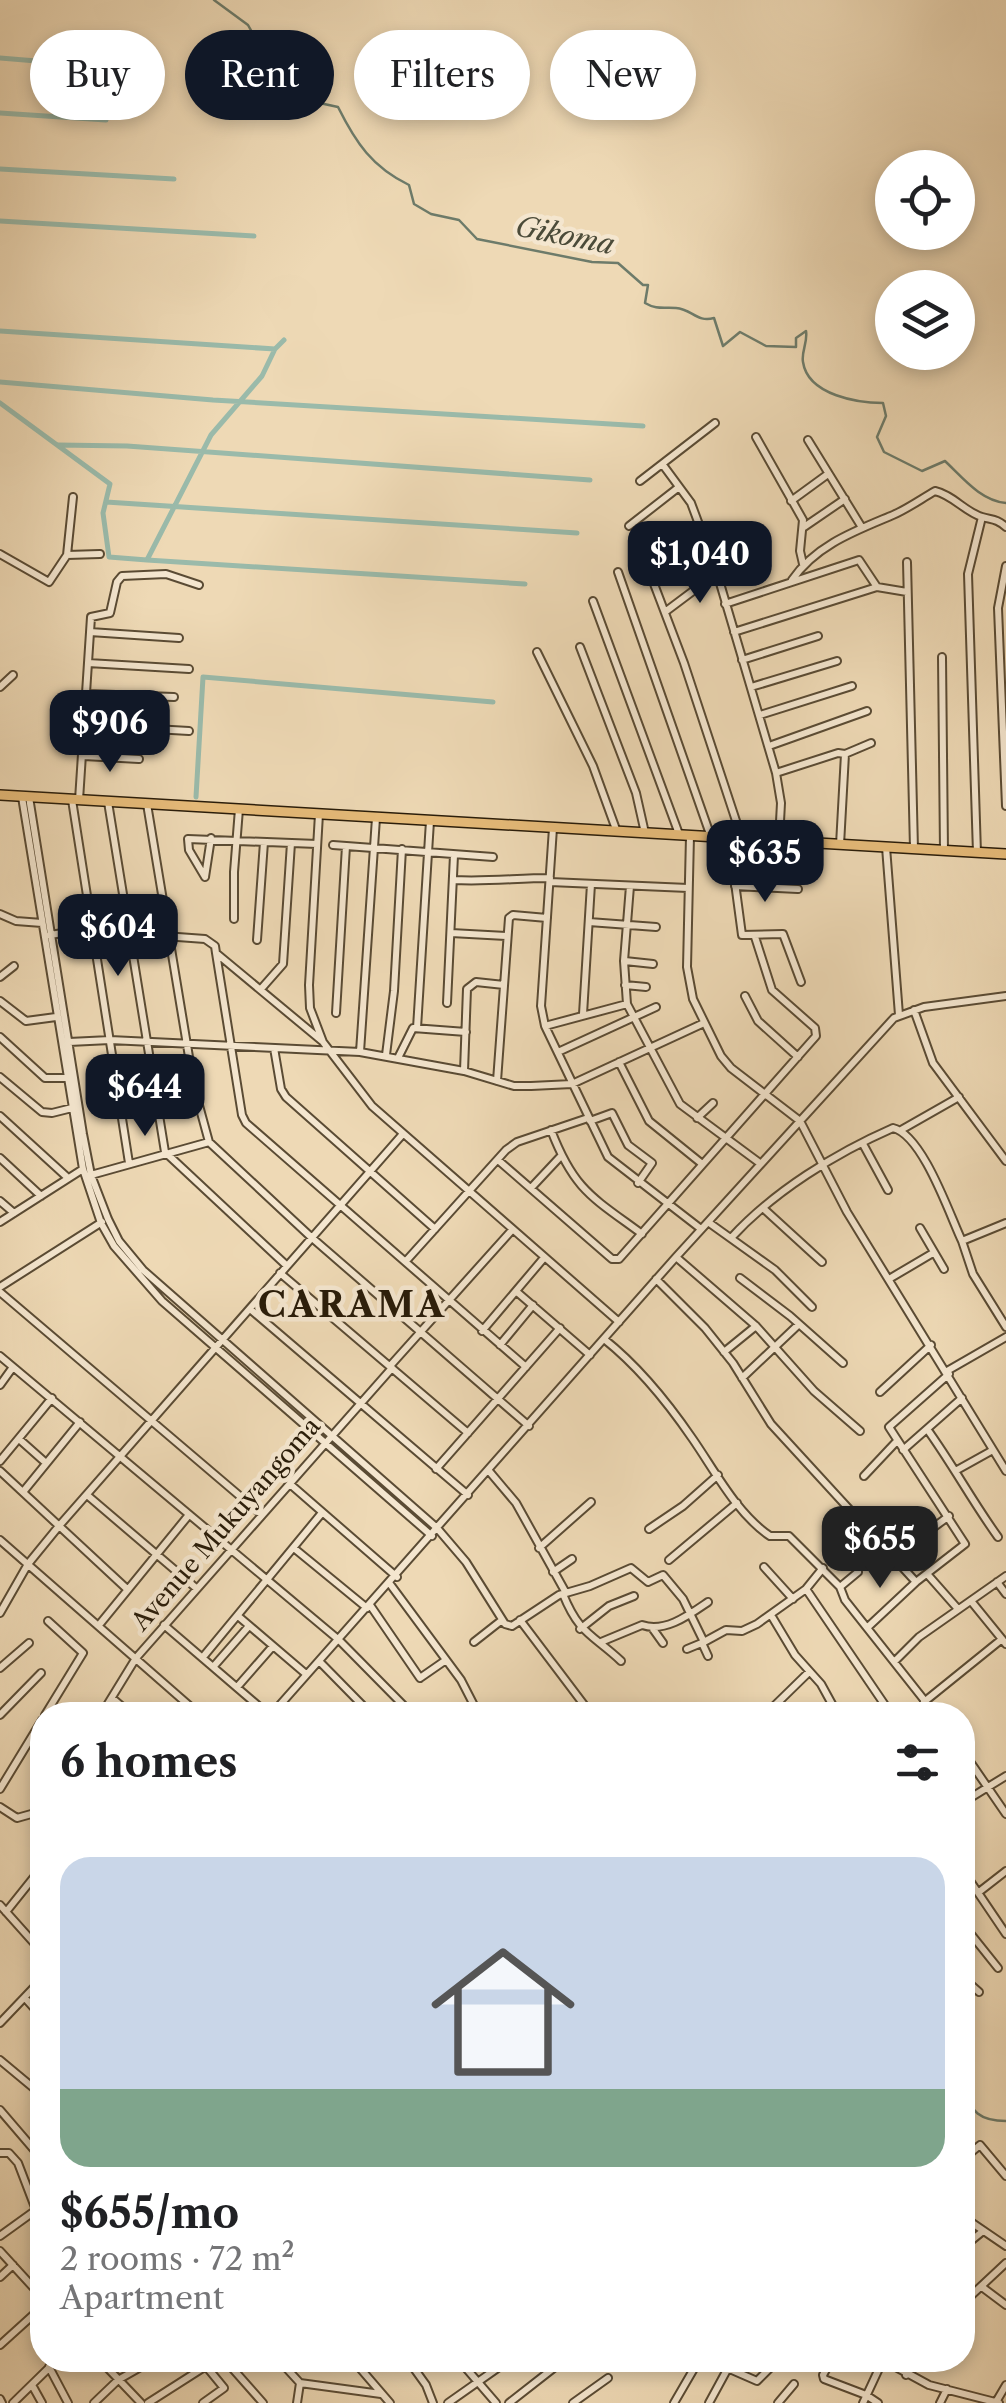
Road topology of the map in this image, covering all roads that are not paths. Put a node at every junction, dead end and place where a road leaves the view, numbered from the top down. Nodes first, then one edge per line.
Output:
1 (715, 423) dead end
2 (756, 437) dead end
3 (808, 440) dead end
4 (662, 465) junction
5 (828, 474) junction
6 (640, 481) dead end
7 (679, 487) junction
8 (73, 496) dead end
9 (791, 500) junction
10 (844, 500) junction
11 (982, 517) junction
12 (630, 526) dead end
13 (804, 526) junction
14 (861, 526) junction
15 (1006, 527) edge
16 (0, 554) edge
17 (100, 554) dead end
18 (67, 555) junction
19 (643, 555) dead end
20 (907, 562) dead end
21 (803, 564) junction
22 (1006, 566) edge
23 (618, 572) dead end
24 (716, 573) junction
25 (792, 580) junction
26 (198, 585) dead end
27 (876, 587) junction
28 (908, 592) junction
29 (593, 601) dead end
30 (725, 604) junction
31 (665, 612) junction
32 (90, 632) junction
33 (734, 632) junction
34 (818, 636) dead end
35 (180, 638) dead end
36 (580, 646) dead end
37 (537, 652) dead end
38 (942, 657) dead end
39 (742, 660) junction
40 (837, 660) dead end
41 (88, 663) junction
42 (189, 669) dead end
43 (13, 675) dead end
44 (852, 686) dead end
45 (0, 687) edge
46 (751, 688) junction
47 (87, 694) junction
48 (174, 698) dead end
49 (867, 711) dead end
50 (760, 715) junction
51 (86, 725) junction
52 (189, 730) dead end
53 (871, 742) dead end
54 (769, 746) junction
55 (845, 754) junction
56 (84, 756) junction
57 (138, 759) dead end
58 (776, 773) junction
59 (0, 795) edge
60 (26, 797) junction
61 (76, 800) junction
62 (108, 802) junction
63 (146, 804) junction
64 (1006, 806) edge
65 (239, 809) junction
66 (319, 814) junction
67 (376, 818) junction
68 (430, 821) junction
69 (553, 828) junction
70 (617, 832) junction
71 (645, 833) junction
72 (684, 836) junction
73 (712, 837) junction
74 (211, 838) junction
75 (730, 838) junction
76 (742, 839) junction
77 (237, 840) junction
78 (264, 842) junction
79 (778, 842) junction
80 (290, 843) junction
81 (317, 844) junction
82 (333, 844) dead end
83 (840, 845) junction
84 (346, 846) junction
85 (372, 847) junction
86 (886, 848) junction
87 (914, 849) junction
88 (402, 850) junction
89 (944, 851) junction
90 (429, 852) junction
91 (977, 853) junction
92 (1006, 854) edge
93 (454, 855) junction
94 (493, 856) dead end
95 (453, 880) junction
96 (550, 880) junction
97 (591, 884) junction
98 (630, 886) junction
99 (735, 886) junction
100 (688, 888) junction
101 (798, 890) dead end
102 (0, 914) edge
103 (547, 918) junction
104 (234, 920) dead end
105 (589, 922) junction
106 (42, 924) junction
107 (626, 924) junction
108 (656, 926) dead end
109 (94, 932) junction
110 (130, 933) junction
111 (451, 933) junction
112 (170, 934) junction
113 (48, 936) junction
114 (506, 936) junction
115 (755, 936) junction
116 (257, 940) dead end
117 (216, 952) junction
118 (624, 961) junction
119 (653, 964) dead end
120 (14, 966) dead end
121 (0, 978) edge
122 (801, 982) dead end
123 (504, 985) junction
124 (624, 985) junction
125 (646, 987) dead end
126 (261, 989) junction
127 (745, 996) dead end
128 (1006, 996) edge
129 (0, 1001) edge
130 (446, 1003) dead end
131 (627, 1004) junction
132 (656, 1007) dead end
133 (914, 1010) junction
134 (336, 1013) dead end
135 (582, 1014) junction
136 (899, 1015) junction
137 (634, 1016) junction
138 (56, 1017) junction
139 (704, 1022) junction
140 (545, 1026) junction
141 (417, 1028) junction
142 (466, 1032) junction
143 (0, 1037) edge
144 (110, 1040) junction
145 (69, 1042) junction
146 (147, 1042) junction
147 (323, 1042) junction
148 (188, 1044) junction
149 (230, 1046) junction
150 (274, 1048) junction
151 (652, 1048) junction
152 (330, 1051) junction
153 (360, 1052) junction
154 (558, 1052) junction
155 (386, 1055) junction
156 (798, 1057) junction
157 (398, 1058) junction
158 (620, 1062) junction
159 (464, 1071) junction
160 (0, 1076) edge
161 (66, 1078) junction
162 (497, 1081) junction
163 (572, 1084) junction
164 (764, 1094) junction
165 (958, 1098) junction
166 (713, 1102) dead end
167 (72, 1108) junction
168 (0, 1116) edge
169 (698, 1118) junction
170 (589, 1119) junction
171 (800, 1121) junction
172 (551, 1130) junction
173 (901, 1130) junction
174 (402, 1135) junction
175 (724, 1136) junction
176 (209, 1142) junction
177 (862, 1144) junction
178 (1003, 1150) edge
179 (164, 1152) junction
180 (561, 1156) junction
181 (0, 1158) edge
182 (498, 1160) junction
183 (1006, 1161) edge
184 (129, 1163) junction
185 (701, 1163) junction
186 (761, 1164) junction
187 (821, 1166) junction
188 (83, 1169) junction
189 (369, 1172) junction
190 (92, 1175) junction
191 (68, 1178) junction
192 (638, 1183) junction
193 (531, 1188) junction
194 (888, 1190) dead end
195 (468, 1192) junction
196 (41, 1196) junction
197 (0, 1200) edge
198 (667, 1203) junction
199 (340, 1206) junction
200 (764, 1209) junction
201 (14, 1214) junction
202 (104, 1221) junction
203 (0, 1222) edge
204 (708, 1222) junction
205 (1006, 1223) edge
206 (920, 1228) dead end
207 (435, 1229) junction
208 (512, 1230) junction
209 (701, 1230) junction
210 (642, 1234) junction
211 (311, 1237) junction
212 (732, 1238) junction
213 (962, 1241) junction
214 (933, 1253) junction
215 (676, 1257) junction
216 (543, 1259) junction
217 (406, 1261) junction
218 (822, 1262) dead end
219 (286, 1265) junction
220 (944, 1269) dead end
221 (280, 1273) junction
222 (740, 1278) dead end
223 (889, 1279) junction
224 (656, 1280) junction
225 (0, 1290) edge
226 (517, 1292) junction
227 (448, 1302) junction
228 (534, 1305) junction
229 (812, 1306) dead end
230 (250, 1309) junction
231 (619, 1322) junction
232 (798, 1325) junction
233 (756, 1326) junction
234 (1006, 1327) edge
235 (560, 1328) junction
236 (482, 1332) junction
237 (422, 1334) junction
238 (1006, 1337) edge
239 (604, 1339) junction
240 (220, 1345) junction
241 (931, 1345) junction
242 (500, 1346) junction
243 (776, 1349) junction
244 (724, 1352) junction
245 (590, 1355) junction
246 (0, 1356) edge
247 (843, 1364) dead end
248 (14, 1367) junction
249 (391, 1367) junction
250 (526, 1367) junction
251 (948, 1373) junction
252 (742, 1378) junction
253 (0, 1385) edge
254 (880, 1392) dead end
255 (52, 1398) junction
256 (499, 1398) junction
257 (962, 1398) junction
258 (358, 1403) junction
259 (152, 1421) junction
260 (80, 1422) junction
261 (528, 1426) junction
262 (927, 1429) junction
263 (860, 1430) dead end
264 (468, 1433) junction
265 (18, 1439) junction
266 (328, 1439) junction
267 (896, 1442) junction
268 (903, 1450) junction
269 (993, 1450) junction
270 (121, 1457) junction
271 (1003, 1459) edge
272 (0, 1461) edge
273 (46, 1462) junction
274 (436, 1469) junction
275 (956, 1470) junction
276 (0, 1471) edge
277 (489, 1471) junction
278 (1006, 1471) edge
279 (718, 1476) junction
280 (864, 1476) dead end
281 (290, 1484) junction
282 (22, 1492) junction
283 (468, 1495) junction
284 (87, 1496) junction
285 (591, 1502) dead end
286 (737, 1503) junction
287 (261, 1514) junction
288 (321, 1514) junction
289 (188, 1516) junction
290 (949, 1516) junction
291 (60, 1526) junction
292 (650, 1529) dead end
293 (435, 1532) junction
294 (998, 1537) dead end
295 (0, 1540) edge
296 (294, 1548) junction
297 (539, 1548) junction
298 (228, 1551) junction
299 (156, 1554) junction
300 (892, 1558) junction
301 (572, 1559) dead end
302 (669, 1560) dead end
303 (28, 1564) junction
304 (764, 1567) dead end
305 (823, 1568) junction
306 (553, 1572) junction
307 (858, 1572) dead end
308 (928, 1575) junction
309 (1006, 1576) edge
310 (393, 1580) junction
311 (267, 1582) junction
312 (916, 1582) junction
313 (997, 1582) junction
314 (840, 1587) junction
315 (196, 1588) junction
316 (806, 1589) junction
317 (127, 1590) junction
318 (565, 1593) junction
319 (1006, 1594) edge
320 (634, 1596) dead end
321 (792, 1598) junction
322 (971, 1601) junction
323 (708, 1602) dead end
324 (369, 1607) junction
325 (958, 1610) junction
326 (0, 1613) edge
327 (690, 1614) junction
328 (771, 1615) junction
329 (238, 1616) junction
330 (502, 1620) junction
331 (520, 1620) junction
332 (48, 1622) dead end
333 (164, 1624) junction
334 (98, 1626) junction
335 (249, 1626) junction
336 (869, 1626) junction
337 (580, 1629) junction
338 (653, 1629) junction
339 (338, 1640) junction
340 (1004, 1641) edge
341 (474, 1642) dead end
342 (601, 1642) junction
343 (663, 1642) dead end
344 (703, 1642) junction
345 (30, 1643) dead end
346 (273, 1646) junction
347 (687, 1649) dead end
348 (708, 1656) dead end
349 (203, 1657) junction
350 (136, 1658) junction
351 (446, 1660) junction
352 (621, 1661) dead end
353 (895, 1661) junction
354 (320, 1662) junction
355 (214, 1666) junction
356 (0, 1668) edge
357 (809, 1672) junction
358 (41, 1673) dead end
359 (306, 1674) junction
360 (238, 1686) junction
361 (112, 1698) junction
362 (53, 1702) edge
363 (109, 1702) edge
364 (117, 1702) edge
365 (185, 1702) edge
366 (256, 1702) edge
367 (281, 1702) edge
368 (359, 1702) edge
369 (400, 1702) edge
370 (471, 1702) edge
371 (582, 1702) edge
372 (778, 1702) edge
373 (831, 1702) edge
374 (884, 1702) edge
375 (924, 1702) joint
376 (0, 1715) edge
377 (30, 1740) edge
378 (975, 1770) edge
379 (1006, 1776) edge
380 (987, 1788) junction
381 (0, 1789) edge
382 (975, 1795) edge
383 (0, 1807) edge
384 (30, 1814) edge
385 (1006, 1814) edge
386 (1006, 1870) edge
387 (30, 1880) edge
388 (975, 1888) edge
389 (978, 1892) junction
390 (3, 1908) edge
391 (1006, 1934) edge
392 (30, 1938) edge
393 (975, 1939) edge
394 (998, 1968) dead end
395 (975, 1989) edge
396 (30, 1992) edge
397 (979, 1992) dead end
398 (25, 1998) junction
399 (30, 2004) edge
400 (0, 2023) edge
401 (0, 2060) edge
402 (30, 2085) edge
403 (0, 2110) edge
404 (30, 2145) edge
405 (975, 2149) edge
406 (0, 2154) edge
407 (1006, 2176) edge
408 (30, 2194) edge
409 (30, 2214) edge
410 (975, 2225) edge
411 (984, 2231) junction
412 (0, 2236) edge
413 (975, 2238) edge
414 (1006, 2246) edge
415 (0, 2251) edge
416 (1006, 2264) edge
417 (13, 2265) junction
418 (0, 2277) edge
419 (30, 2284) edge
420 (982, 2287) junction
421 (975, 2293) edge
422 (1006, 2305) edge
423 (30, 2316) edge
424 (1, 2341) edge
425 (44, 2372) edge
426 (52, 2372) edge
427 (111, 2372) edge
428 (128, 2372) edge
429 (190, 2372) edge
430 (211, 2372) edge
431 (235, 2372) edge
432 (290, 2372) edge
433 (364, 2372) edge
434 (417, 2372) edge
435 (469, 2372) edge
436 (493, 2372) edge
437 (549, 2372) edge
438 (692, 2372) edge
439 (724, 2372) edge
440 (741, 2372) edge
441 (767, 2372) edge
442 (825, 2372) edge
443 (877, 2372) edge
444 (901, 2372) edge
445 (908, 2372) edge
446 (906, 2375) junction
447 (608, 2378) dead end
448 (118, 2380) junction
449 (300, 2383) junction
450 (479, 2383) junction
451 (32, 2384) junction
452 (794, 2384) dead end
453 (1006, 2385) edge
454 (947, 2390) junction
455 (381, 2394) junction
456 (256, 2396) junction
457 (864, 2399) edge
458 (14, 2403) edge
459 (42, 2403) edge
460 (68, 2403) edge
461 (94, 2403) edge
462 (144, 2403) edge
463 (203, 2403) edge
464 (250, 2403) edge
465 (263, 2403) edge
466 (297, 2403) edge
467 (390, 2403) edge
468 (433, 2403) edge
469 (448, 2403) edge
470 (496, 2403) edge
471 (509, 2403) edge
472 (573, 2403) edge
473 (674, 2403) edge
474 (709, 2403) edge
475 (778, 2403) edge
476 (878, 2403) edge
477 (940, 2403) edge
478 (997, 2403) edge

1 - 4 street
2 - 9 street
3 - 5 street
4 - 6 street
4 - 7 street
5 - 9 street
5 - 10 street
7 - 12 street
7 - 24 street
8 - 18 street
9 - 13 street
10 - 13 street
10 - 14 street
11 - 14 street
11 - 15 street
11 - 91 street
13 - 21 street
14 - 21 street
16 - 18 street
17 - 18 street
19 - 31 street
20 - 28 street
21 - 25 street
22 - 64 street
23 - 73 street
24 - 30 street
24 - 31 street
25 - 27 street
25 - 30 street
26 - 32 street
27 - 28 street
27 - 33 street
28 - 87 street
29 - 72 street
30 - 33 street
31 - 76 street
32 - 35 street
32 - 41 street
33 - 39 street
34 - 39 street
36 - 71 street
37 - 70 street
38 - 89 street
39 - 46 street
40 - 46 street
41 - 42 street
41 - 47 street
43 - 45 street
44 - 50 street
46 - 50 street
47 - 48 street
47 - 51 street
49 - 54 street
50 - 54 street
51 - 52 street
51 - 56 street
53 - 55 street
54 - 58 street
55 - 58 street
55 - 83 street
56 - 57 street
56 - 61 street
58 - 79 street
59 - 60 main road
60 - 61 main road
60 - 106 street
60 - 113 street
61 - 62 main road
61 - 109 street
62 - 63 main road
62 - 110 street
63 - 65 main road
63 - 112 street
65 - 66 main road
65 - 77 street
66 - 67 main road
66 - 81 street
67 - 68 main road
67 - 85 street
68 - 69 main road
68 - 90 street
69 - 70 main road
69 - 96 street
70 - 71 main road
71 - 72 main road
72 - 73 main road
72 - 100 street
73 - 75 main road
74 - 74 street
74 - 77 street
75 - 76 main road
75 - 99 street
76 - 79 main road
77 - 78 street
77 - 104 street
78 - 80 street
78 - 116 street
79 - 83 main road
80 - 81 street
80 - 126 street
81 - 147 street
82 - 84 street
83 - 86 main road
84 - 85 street
84 - 134 street
85 - 88 street
85 - 153 street
86 - 87 main road
86 - 136 street
87 - 89 main road
88 - 90 street
88 - 155 street
89 - 91 main road
90 - 93 street
90 - 141 street
91 - 92 main road
93 - 94 street
93 - 95 street
95 - 96 street
95 - 111 street
96 - 97 street
96 - 103 street
97 - 98 street
97 - 105 street
98 - 100 street
98 - 107 street
99 - 101 street
99 - 115 street
100 - 139 street
102 - 106 street
103 - 114 street
103 - 140 street
105 - 107 street
105 - 135 street
106 - 113 street
107 - 108 street
107 - 118 street
109 - 110 street
109 - 113 street
109 - 144 street
110 - 112 street
110 - 146 street
111 - 114 street
111 - 130 street
112 - 117 street
112 - 148 street
113 - 138 street
113 - 145 street
114 - 123 street
115 - 122 street
115 - 156 street
117 - 126 street
117 - 149 street
118 - 119 street
118 - 124 street
120 - 121 street
123 - 142 street
123 - 162 street
124 - 125 street
124 - 131 street
126 - 147 street
127 - 156 street
128 - 133 street
129 - 138 street
131 - 135 street
131 - 137 street
132 - 137 street
133 - 136 street
133 - 165 street
135 - 140 street
136 - 171 street
137 - 151 street
137 - 154 street
138 - 161 street
139 - 151 street
139 - 164 street
140 - 154 street
141 - 142 street
141 - 157 street
142 - 159 street
143 - 161 street
144 - 145 street
144 - 146 street
144 - 184 street
145 - 190 street
146 - 148 street
146 - 179 street
147 - 152 street
148 - 149 street
148 - 176 street
149 - 150 street
149 - 199 street
150 - 152 street
150 - 189 street
151 - 158 street
151 - 169 street
152 - 153 street
152 - 174 street
153 - 155 street
154 - 163 street
155 - 157 street
156 - 164 street
157 - 159 street
158 - 163 street
158 - 185 street
159 - 162 street
160 - 167 street
161 - 167 street
162 - 163 street
163 - 170 street
164 - 171 street
164 - 175 street
165 - 173 street
165 - 178 street
166 - 169 street
167 - 188 street
168 - 191 street
169 - 175 street
170 - 172 street
170 - 192 street
170 - 192 street
171 - 186 street
171 - 187 street
172 - 180 street
172 - 182 street
173 - 177 street
173 - 213 street
174 - 189 street
174 - 195 street
175 - 185 street
175 - 186 street
176 - 179 street
176 - 211 street
177 - 187 street
177 - 194 street
178 - 183 street
179 - 184 street
179 - 219 street
180 - 193 street
180 - 210 street
181 - 196 street
182 - 193 street
182 - 195 street
184 - 190 street
185 - 198 street
186 - 204 street
187 - 200 street
187 - 223 street
188 - 191 street
188 - 202 street
189 - 199 street
189 - 207 street
190 - 202 street
191 - 196 street
192 - 198 street
193 - 210 street
195 - 207 street
195 - 208 street
196 - 201 street
197 - 201 street
198 - 209 street
198 - 210 street
199 - 211 street
199 - 217 street
200 - 212 street
200 - 218 street
201 - 203 street
202 - 225 street
202 - 240 street
204 - 209 street
204 - 212 street
205 - 213 street
206 - 214 street
207 - 217 street
208 - 216 street
208 - 227 street, Avenue Mukuyangoma
209 - 215 street
211 - 219 street
211 - 237 street
212 - 229 street
213 - 234 street
214 - 220 street
214 - 223 street
215 - 224 street
215 - 233 street
216 - 226 street
216 - 231 street
217 - 227 street
219 - 221 street
221 - 230 street
221 - 249 street
222 - 232 street
223 - 241 street
224 - 231 street
224 - 244 street
225 - 259 street
226 - 228 street
226 - 236 street
227 - 236 street
227 - 237 street, Avenue Mukuyangoma
228 - 235 street
228 - 242 street
230 - 240 street
230 - 258 street
231 - 239 street
232 - 243 street
232 - 247 street
233 - 243 street
233 - 244 street
235 - 245 street
235 - 250 street
236 - 242 street
237 - 249 street, Avenue Mukuyangoma
237 - 256 street
238 - 251 street
239 - 245 street
239 - 279 street
240 - 259 street
240 - 266 street
241 - 251 street
241 - 254 street
242 - 250 street
243 - 252 street
243 - 263 street
244 - 252 street
245 - 261 street
246 - 248 street
248 - 253 street
248 - 255 street
249 - 258 street, Avenue Mukuyangoma
249 - 264 street
250 - 256 street
251 - 257 street
251 - 267 street
252 - 300 street
255 - 260 street
255 - 265 street
256 - 261 street
256 - 264 street
257 - 262 street
257 - 269 street
258 - 266 street, Avenue Mukuyangoma
258 - 274 street
259 - 270 street
259 - 287 street
260 - 270 street
260 - 273 street
261 - 277 street
262 - 268 street
262 - 275 street
264 - 274 street
265 - 272 street
265 - 273 street
266 - 281 street, Avenue Mukuyangoma
266 - 293 street
267 - 268 street
267 - 280 street
268 - 290 street
269 - 271 street
269 - 275 street
270 - 284 street
270 - 289 street
271 - 278 street
273 - 282 street
274 - 283 street
275 - 294 street
276 - 282 street
277 - 283 street
277 - 297 street
279 - 286 street
279 - 292 street
281 - 287 street, Avenue Mukuyangoma
281 - 288 street
282 - 291 street
283 - 293 street
284 - 291 street
284 - 299 street
285 - 297 street
286 - 302 street
286 - 305 street
287 - 298 street, Avenue Mukuyangoma
288 - 296 street
288 - 310 street
289 - 298 street
289 - 299 street
290 - 300 street
290 - 308 street
291 - 303 street
291 - 317 street
293 - 310 street
293 - 330 street
295 - 303 street
296 - 311 street
296 - 324 street
297 - 306 street
298 - 311 street
298 - 315 street, Avenue Mukuyangoma
299 - 315 street
299 - 317 street
300 - 312 street
301 - 306 street
303 - 326 street
303 - 334 street
304 - 321 street
305 - 314 street
305 - 316 street
306 - 318 street
307 - 314 street
308 - 312 street
308 - 325 street
309 - 313 street
310 - 324 street
310 - 351 street
311 - 329 street
311 - 339 street
312 - 336 street
313 - 319 street
313 - 322 street
314 - 336 street
315 - 333 street, Avenue Mukuyangoma
316 - 321 street
316 - 374 street
317 - 334 street
318 - 327 street
318 - 331 street
318 - 337 street
320 - 337 street
321 - 328 street
322 - 325 street
322 - 340 street
323 - 327 street
324 - 339 street
324 - 351 street
325 - 353 street
327 - 338 street
327 - 344 street
328 - 344 street
328 - 357 street
329 - 335 street
329 - 349 street
330 - 331 street
330 - 341 street
331 - 371 street
332 - 362 street
333 - 349 street
333 - 350 street, Avenue Mukuyangoma
334 - 350 street
335 - 346 street
335 - 355 street
336 - 353 street
337 - 342 street
338 - 342 street
338 - 343 street
339 - 354 street
339 - 369 street
340 - 375 street
342 - 352 street
344 - 347 street
344 - 348 street
345 - 356 street
346 - 359 street
346 - 360 street
349 - 355 street
350 - 361 street, Avenue Mukuyangoma
350 - 365 street
351 - 370 street
353 - 375 street
354 - 359 street
354 - 368 street
355 - 360 street
357 - 372 street
357 - 373 street
358 - 376 street
359 - 367 street
360 - 366 street
361 - 363 street, Avenue Mukuyangoma
361 - 364 street
377 - 381 street
378 - 380 street
379 - 380 street
380 - 382 street
380 - 385 street
383 - 384 street
386 - 389 street
387 - 390 street
388 - 389 street
389 - 391 street
390 - 392 street
393 - 394 street
395 - 397 street
396 - 398 street
398 - 399 street
398 - 400 street
401 - 402 street
403 - 404 street
405 - 407 street
406 - 408 street
409 - 412 street
410 - 411 street
411 - 413 street
411 - 414 street
415 - 417 street
416 - 420 street
417 - 418 street
417 - 419 street
420 - 421 street
420 - 422 street
423 - 424 street
425 - 451 street
426 - 460 street
427 - 448 street
428 - 448 street
429 - 462 street
430 - 463 street
431 - 456 street
432 - 449 street
433 - 455 street
434 - 468 street
435 - 450 street
436 - 450 street
437 - 471 street
438 - 473 street
439 - 474 street
440 - 441 street
442 - 457 street
443 - 457 street
444 - 446 street
445 - 446 street
446 - 454 street
447 - 472 street
448 - 461 street
448 - 462 street
449 - 455 street
449 - 466 street
450 - 469 street
450 - 470 street
451 - 458 street
451 - 459 street
452 - 475 street
453 - 478 street
454 - 477 street
454 - 478 street
455 - 467 street
456 - 464 street
456 - 465 street
457 - 476 street

